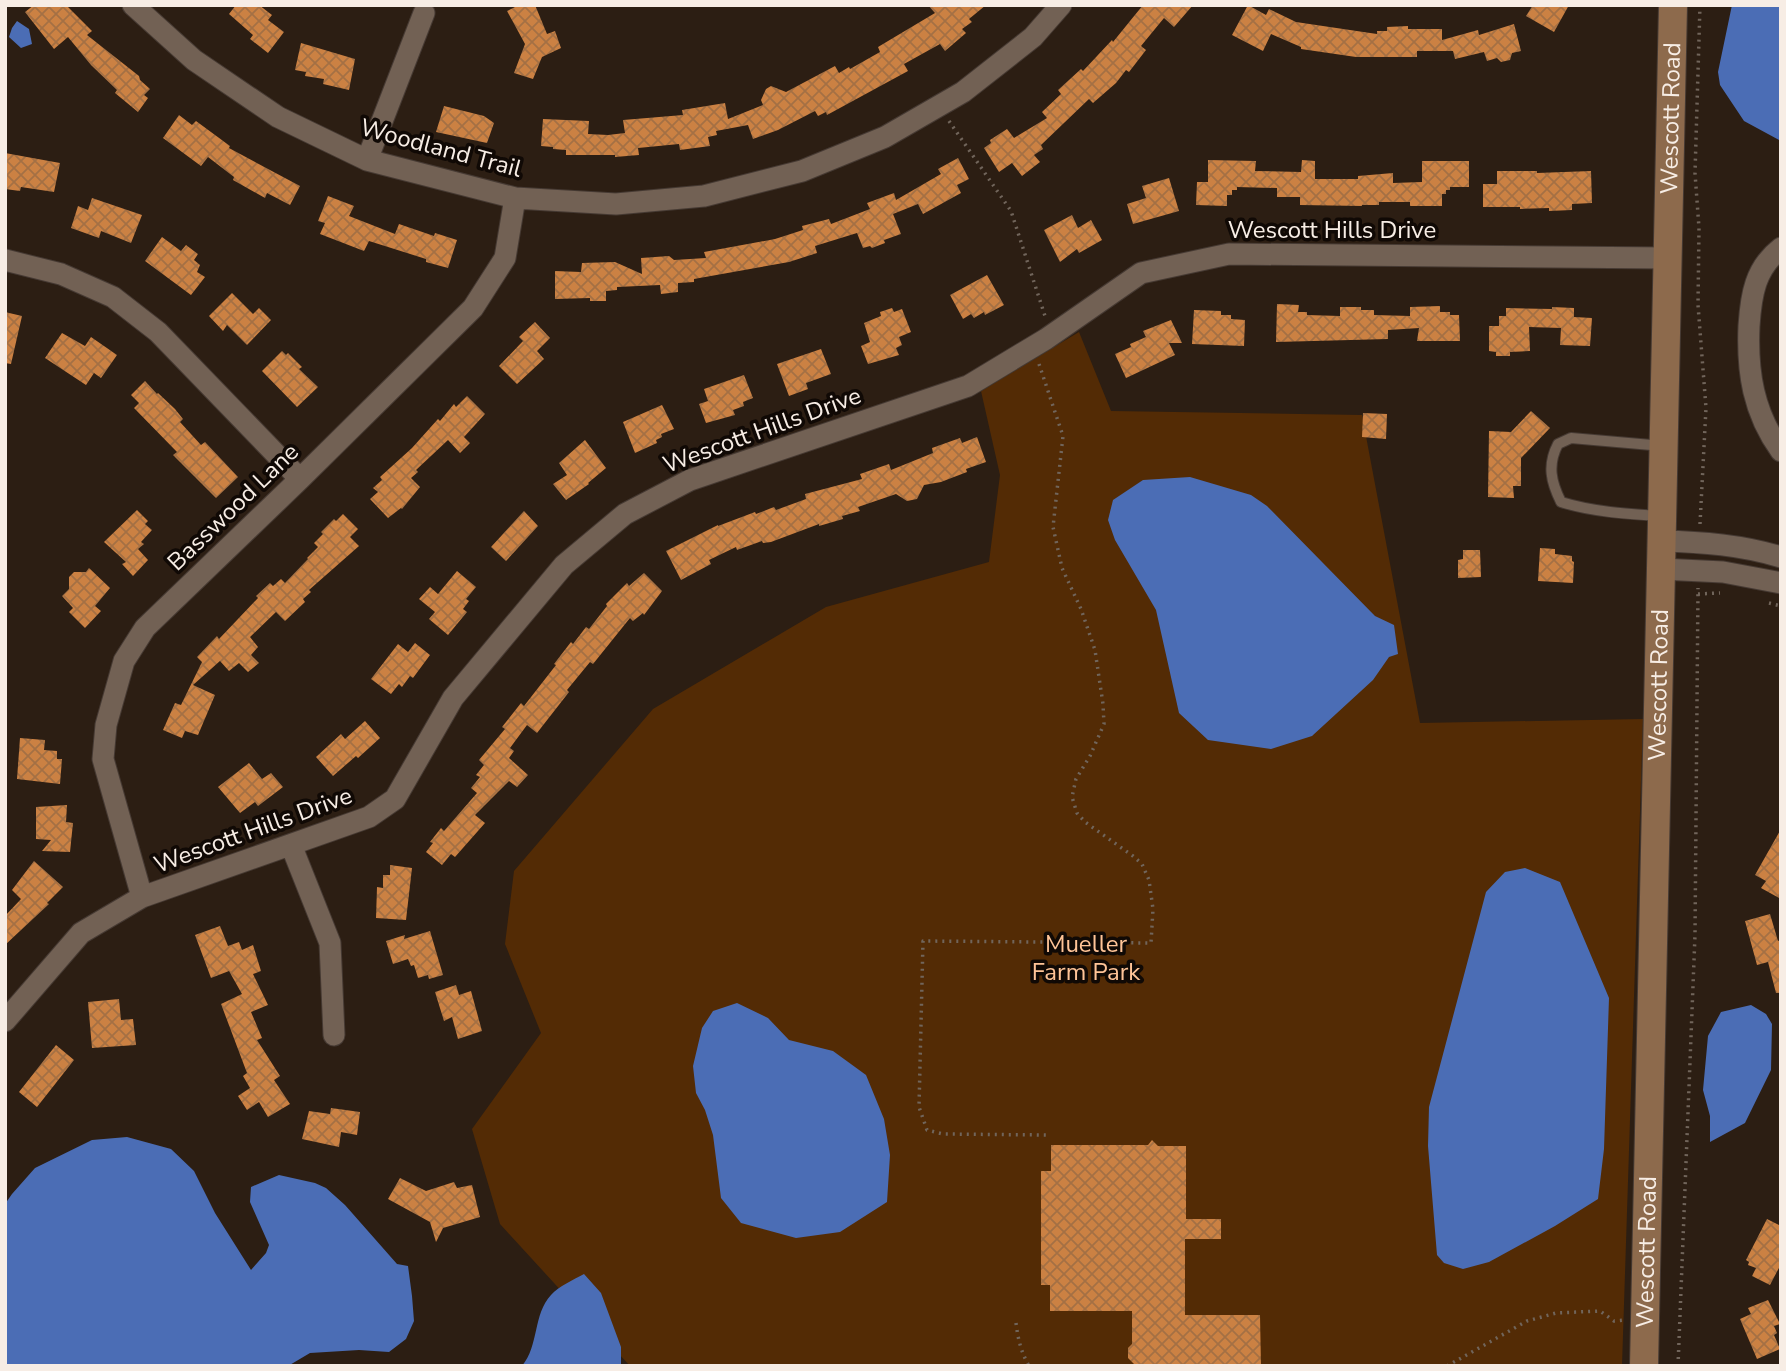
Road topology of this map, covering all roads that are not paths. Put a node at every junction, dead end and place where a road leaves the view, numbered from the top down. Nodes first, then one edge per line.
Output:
1 (134, 5) edge
2 (1061, 5) edge
3 (1672, 5) edge
4 (424, 13) dead end
5 (367, 160) junction
6 (515, 198) junction
7 (1781, 248) edge
8 (1667, 258) junction
9 (5, 260) edge
10 (1663, 446) junction
11 (1781, 450) edge
12 (300, 479) junction
13 (1661, 529) junction
14 (1781, 557) edge
15 (1661, 569) junction
16 (1781, 583) edge
17 (291, 845) junction
18 (142, 897) junction
19 (5, 1021) edge
20 (334, 1035) dead end
21 (1644, 1366) edge

1 - 5 street, Woodland Trail
2 - 6 street, Woodland Trail
3 - 8 street, Wescott Road
4 - 5 street
5 - 6 street, Woodland Trail
6 - 12 street, Basswood Lane
7 - 11 street
8 - 10 street, Wescott Road
8 - 17 street, Wescott Hills Drive
9 - 12 street
10 - 13 street, Wescott Road
10 - 13 lane
12 - 18 street, Basswood Lane
13 - 14 street
13 - 15 street, Wescott Road
15 - 16 street
15 - 21 street, Wescott Road
17 - 18 street, Wescott Hills Drive
17 - 20 street
18 - 19 street, Wescott Hills Drive

